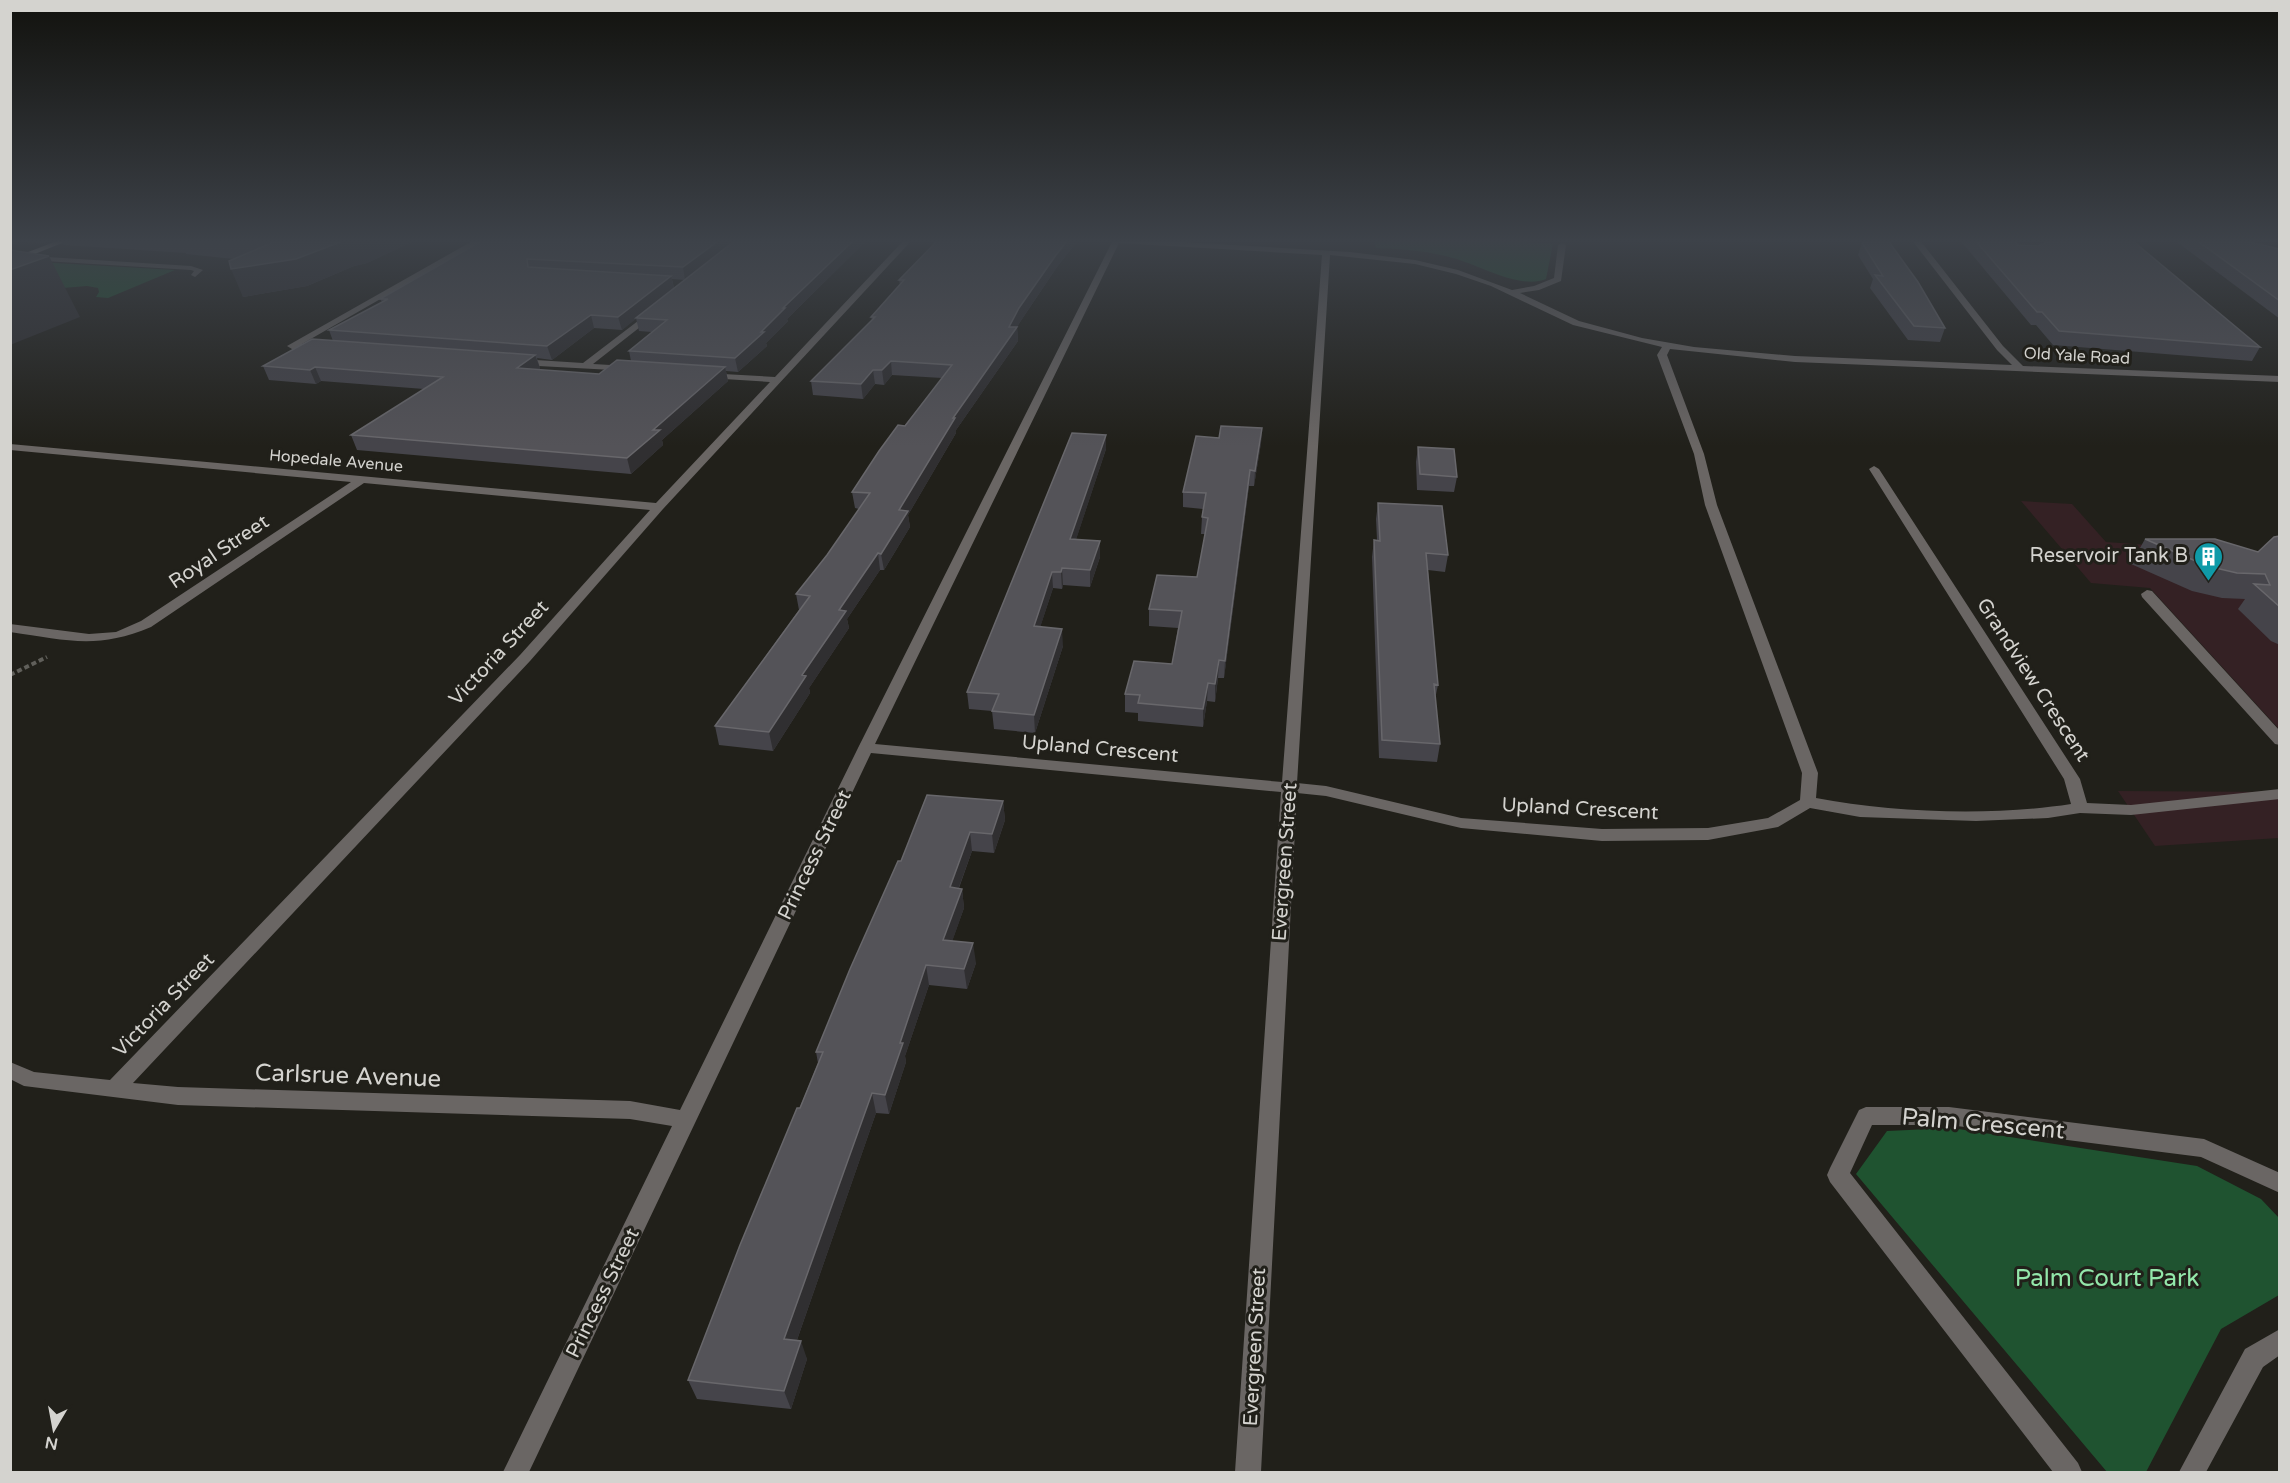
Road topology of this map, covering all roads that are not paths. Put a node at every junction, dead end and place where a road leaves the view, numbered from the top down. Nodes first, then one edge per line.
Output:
1 (358, 308) edge
2 (660, 308) edge
3 (844, 308) edge
4 (1083, 308) edge
5 (1322, 308) edge
6 (1543, 308) edge
7 (1969, 308) edge
8 (1667, 346) junction
9 (327, 348) edge
10 (514, 361) edge
11 (585, 366) junction
12 (2020, 369) junction
13 (642, 370) edge
14 (699, 375) edge
15 (777, 380) junction
16 (2280, 380) edge
17 (10, 447) edge
18 (1874, 469) dead end
19 (361, 480) junction
20 (659, 507) junction
21 (2147, 594) dead end
22 (10, 628) edge
23 (2280, 741) edge
24 (866, 748) junction
25 (1289, 787) junction
26 (2280, 794) edge
27 (1808, 802) junction
28 (2080, 808) junction
29 (10, 1070) edge
30 (113, 1090) junction
31 (687, 1120) junction
32 (2280, 1184) edge
33 (2280, 1341) edge
34 (516, 1473) edge
35 (1248, 1473) edge
36 (2069, 1473) edge
37 (2192, 1473) edge

1 - 9 street
2 - 11 street
3 - 15 street, Victoria Street
4 - 24 street, Princess Street
5 - 25 street, Evergreen Street
6 - 8 street, Old Yale Road
7 - 12 street
8 - 12 street, Old Yale Road
8 - 27 street
10 - 11 street
11 - 13 street
12 - 16 street, Old Yale Road
14 - 15 street
15 - 20 street, Victoria Street
17 - 19 street, Hopedale Avenue
18 - 28 street, Grandview Crescent
19 - 20 street, Hopedale Avenue
19 - 22 street, Royal Street
20 - 30 street, Victoria Street
21 - 23 street
24 - 25 street, Upland Crescent
24 - 31 street, Princess Street
25 - 27 street, Upland Crescent
25 - 35 street, Evergreen Street
26 - 28 street
27 - 28 street
29 - 30 street, Carlsrue Avenue
30 - 31 street, Carlsrue Avenue
31 - 34 street, Princess Street
32 - 36 street, Palm Crescent
33 - 37 street

